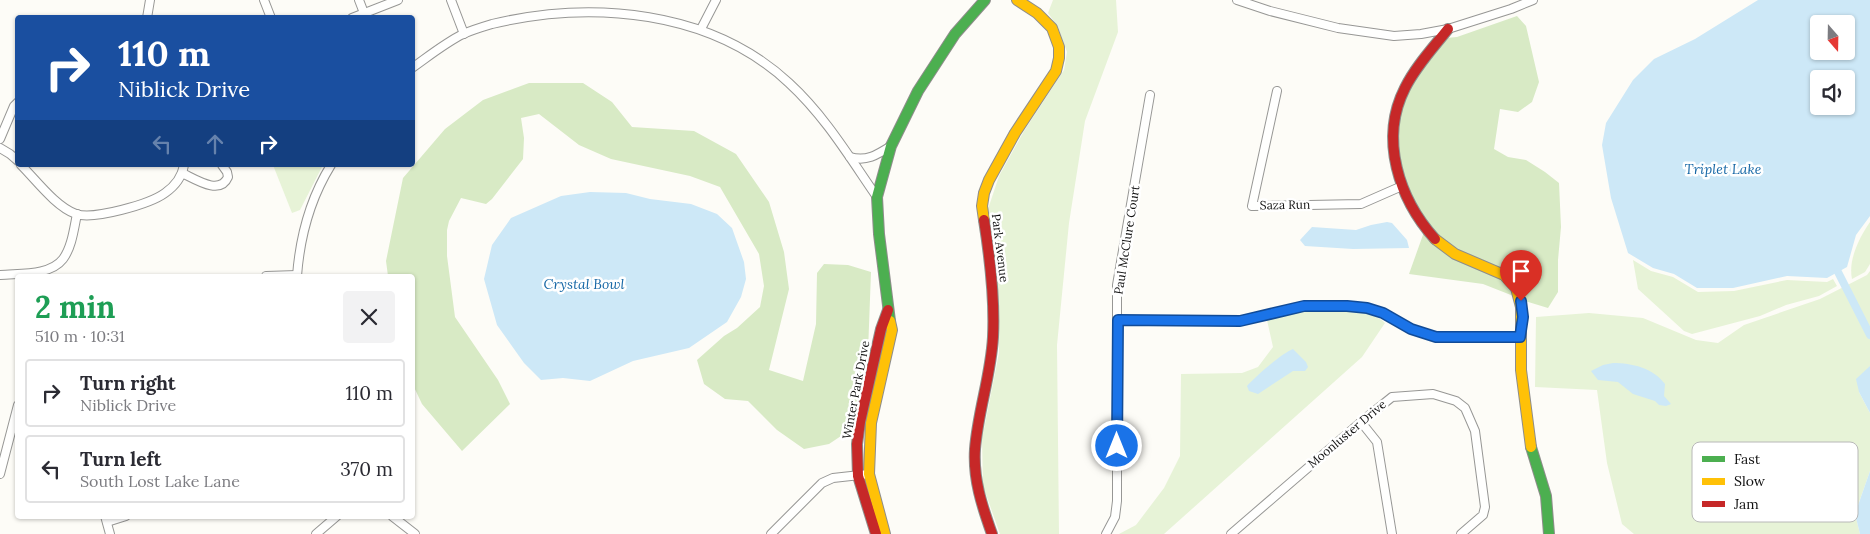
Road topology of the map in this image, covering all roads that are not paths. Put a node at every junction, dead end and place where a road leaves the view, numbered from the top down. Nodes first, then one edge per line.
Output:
1 (150, 0) edge
2 (264, 0) edge
3 (359, 0) edge
4 (398, 0) edge
5 (451, 0) edge
6 (716, 0) edge
7 (985, 0) edge
8 (1017, 0) edge
9 (1237, 0) edge
10 (1532, 0) edge
11 (364, 13) junction
12 (148, 15) edge
13 (270, 15) edge
14 (359, 15) edge
15 (702, 27) junction
16 (1448, 28) junction
17 (464, 34) junction
18 (415, 66) edge
19 (1277, 91) dead end
20 (1150, 95) dead end
21 (15, 105) edge
22 (0, 139) edge
23 (891, 146) junction
24 (0, 148) edge
25 (850, 157) junction
26 (15, 158) edge
27 (23, 167) edge
28 (224, 167) edge
29 (330, 167) edge
30 (183, 169) edge
31 (1402, 186) junction
32 (877, 197) junction
33 (77, 214) junction
34 (297, 274) edge
35 (0, 275) edge
36 (888, 310) junction
37 (1118, 320) junction
38 (1520, 337) junction
39 (15, 416) edge
40 (1361, 422) junction
41 (0, 474) edge
42 (869, 474) junction
43 (858, 476) junction
44 (106, 519) edge
45 (334, 519) edge
46 (396, 519) edge
47 (110, 534) edge
48 (316, 534) edge
49 (415, 534) edge
50 (771, 534) edge
51 (876, 534) edge
52 (885, 534) edge
53 (992, 534) edge
54 (1106, 534) edge
55 (1231, 534) edge
56 (1392, 534) edge
57 (1462, 534) edge
58 (1549, 534) edge

1 - 12 street
2 - 13 street
3 - 11 street
4 - 11 street
5 - 17 street
6 - 15 street
7 - 23 street, Winter Park Drive
8 - 53 street, Park Avenue
9 - 16 street
10 - 16 street
11 - 14 street
15 - 17 street
15 - 25 street
16 - 31 street
17 - 18 street
19 - 31 street, Saza Run
20 - 37 street, Paul McClure Court
21 - 22 street
23 - 25 street
23 - 32 street, Winter Park Drive
24 - 26 street
25 - 32 street
27 - 33 street
28 - 30 street
29 - 34 street
30 - 33 street
31 - 38 street
32 - 36 street, Winter Park Drive
33 - 35 street
36 - 42 street, Winter Park Drive
36 - 43 street, Winter Park Drive
37 - 38 street
37 - 54 street, Paul McClure Court
38 - 58 street
39 - 41 street
40 - 55 street, Moonluster Drive
40 - 56 street
40 - 57 street, Moonluster Drive
42 - 43 street
42 - 52 street, Winter Park Drive
43 - 50 street
43 - 51 street, Winter Park Drive
44 - 47 street
45 - 48 street
46 - 49 street

